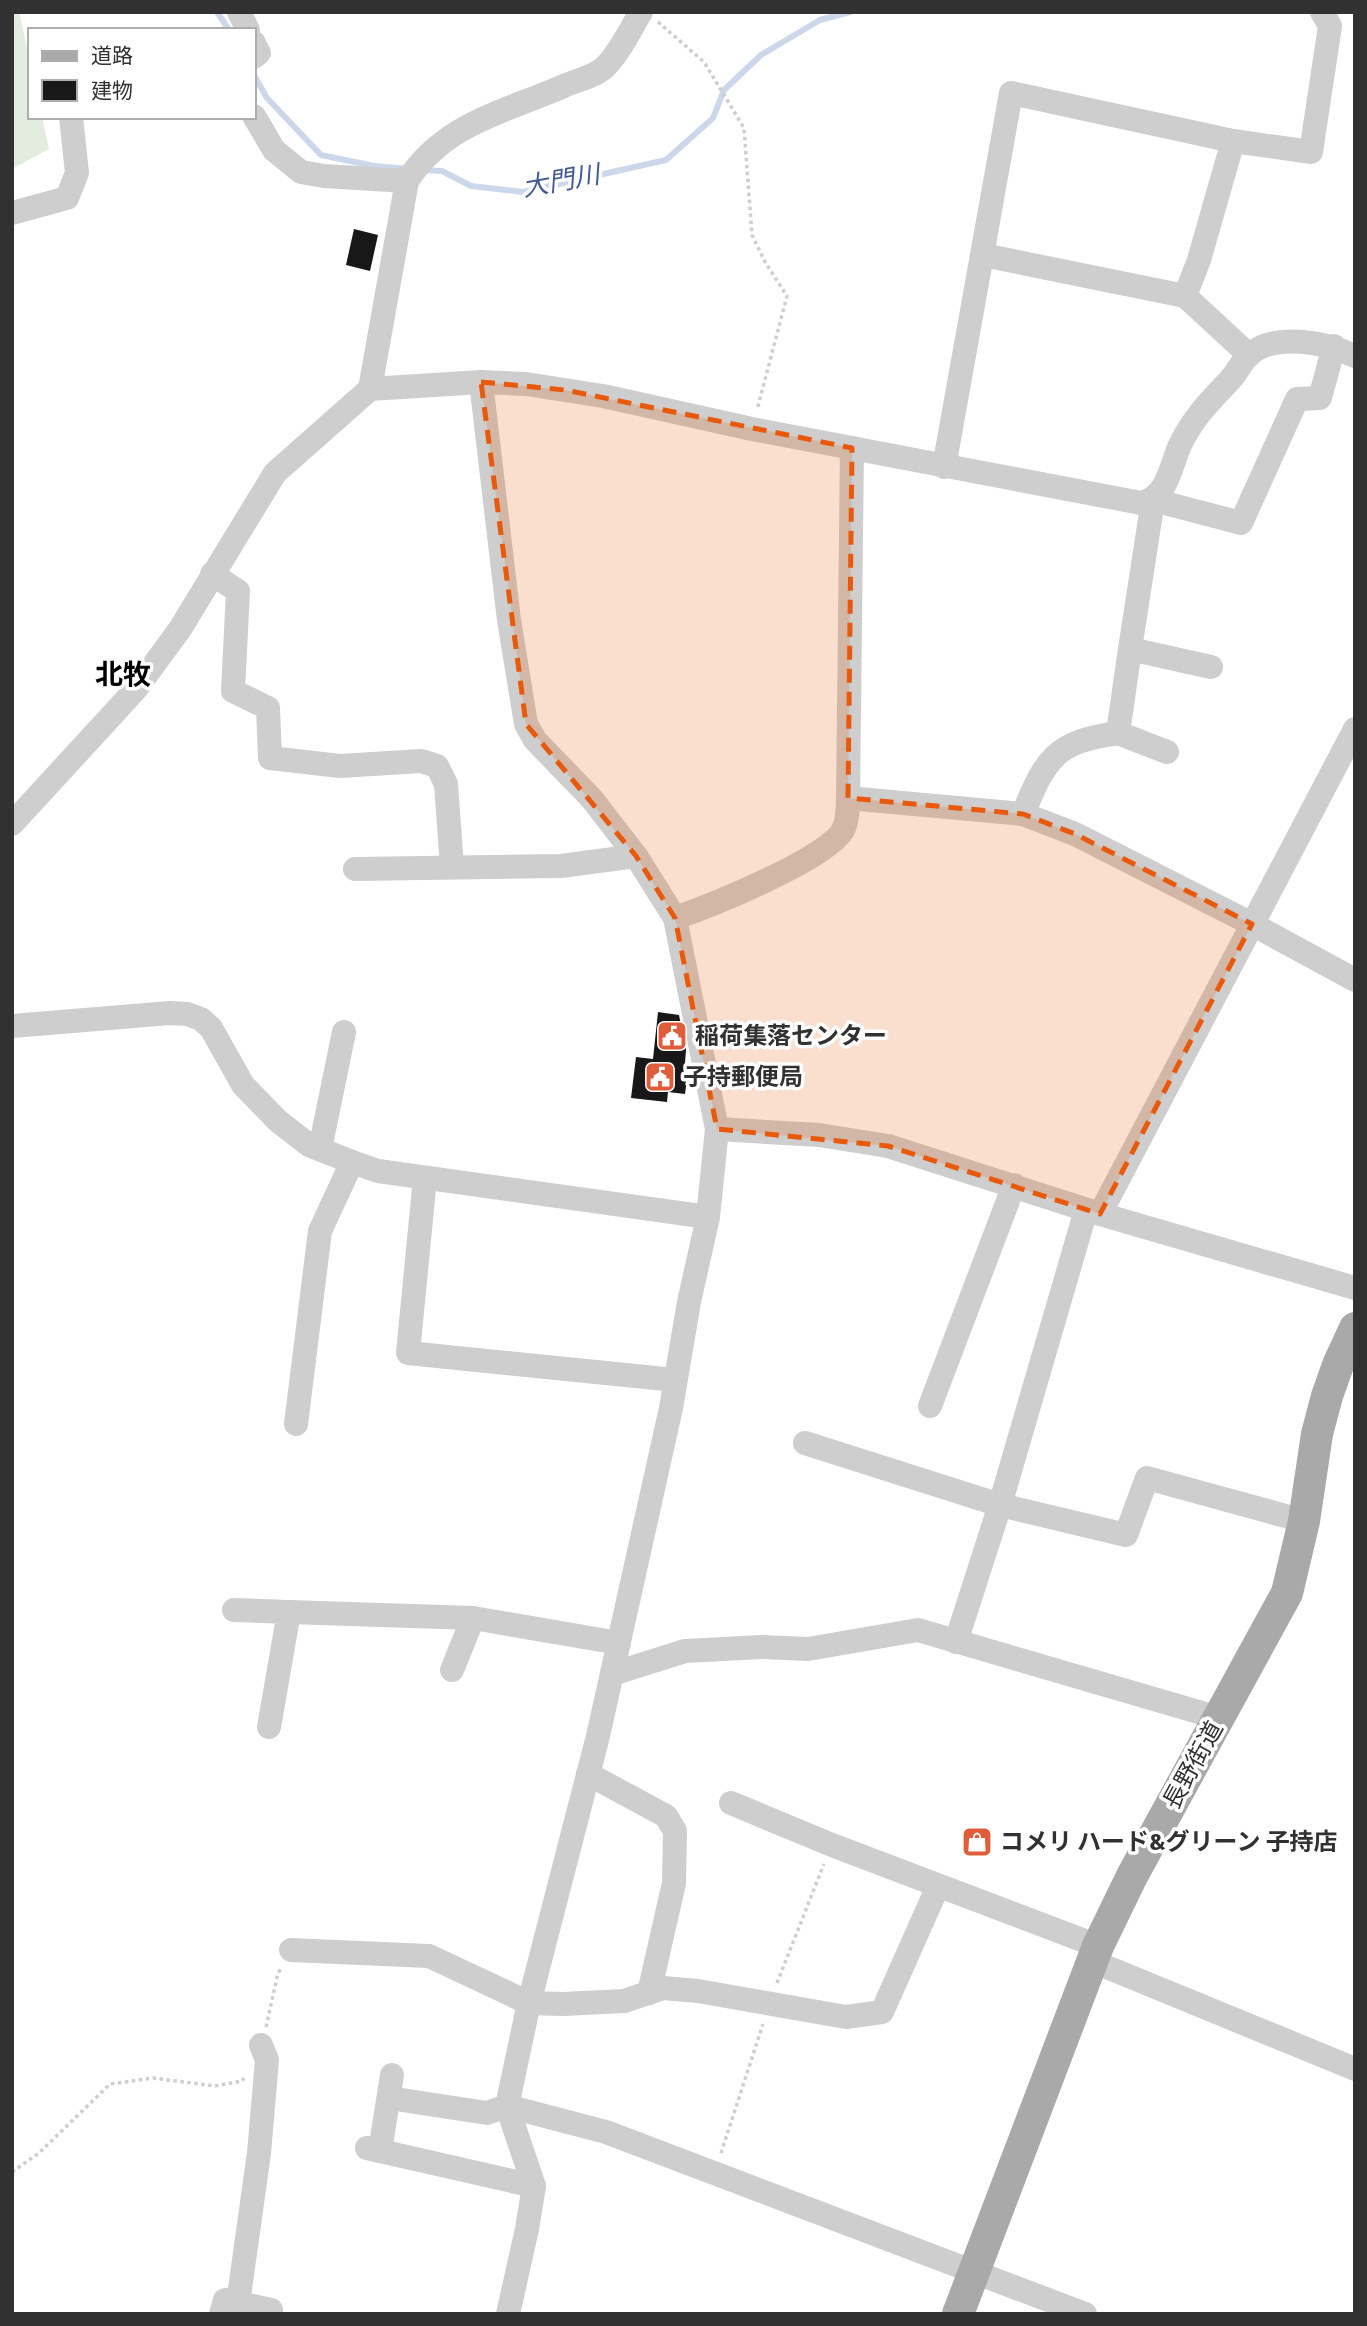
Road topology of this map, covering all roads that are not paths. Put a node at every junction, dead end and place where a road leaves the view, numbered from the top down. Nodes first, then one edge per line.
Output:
1 (239, 12) edge
2 (1322, 12) edge
3 (649, 16) edge
4 (247, 28) edge
5 (71, 119) edge
6 (256, 119) edge
7 (1233, 141) junction
8 (411, 175) junction
9 (12, 213) edge
10 (983, 255) junction
11 (1185, 296) junction
12 (1344, 351) edge
13 (1249, 355) junction
14 (481, 382) junction
15 (370, 389) junction
16 (852, 448) junction
17 (944, 467) junction
18 (1153, 500) junction
19 (212, 574) junction
20 (1130, 649) junction
21 (1211, 667) dead end
22 (1355, 729) edge
23 (1118, 733) junction
24 (1167, 752) dead end
25 (848, 797) junction
26 (1023, 814) junction
27 (12, 824) edge
28 (636, 856) junction
29 (452, 867) junction
30 (355, 869) dead end
31 (675, 918) junction
32 (1252, 923) junction
33 (1355, 980) edge
34 (12, 1026) edge
35 (344, 1032) dead end
36 (717, 1129) junction
37 (320, 1149) junction
38 (352, 1162) junction
39 (425, 1178) junction
40 (1014, 1185) junction
41 (1093, 1212) junction
42 (708, 1217) junction
43 (1355, 1288) edge
44 (1355, 1328) edge
45 (676, 1380) junction
46 (930, 1406) dead end
47 (296, 1424) dead end
48 (805, 1443) dead end
49 (1000, 1505) junction
50 (1304, 1521) junction
51 (234, 1610) dead end
52 (289, 1612) junction
53 (473, 1618) junction
54 (956, 1642) junction
55 (619, 1643) junction
56 (452, 1670) dead end
57 (612, 1674) junction
58 (1219, 1718) junction
59 (269, 1727) dead end
60 (588, 1774) junction
61 (731, 1803) dead end
62 (938, 1886) junction
63 (291, 1950) road end
64 (1095, 1953) junction
65 (649, 1993) junction
66 (529, 2003) junction
67 (261, 2045) road end
68 (1355, 2069) edge
69 (507, 2106) junction
70 (534, 2186) junction
71 (974, 2270) junction
72 (230, 2308) edge
73 (277, 2312) edge
74 (508, 2314) edge
75 (958, 2314) edge
76 (1085, 2314) edge

1 - 4 street
2 - 7 street
3 - 8 street
5 - 9 street
6 - 8 street
7 - 10 street
7 - 11 street
8 - 15 street
10 - 11 street
10 - 17 street
11 - 13 street
12 - 13 street
12 - 18 street
13 - 18 street
14 - 15 street
14 - 16 street
14 - 28 street
15 - 19 street
16 - 17 street
16 - 25 street
17 - 18 street
18 - 20 street
19 - 27 street
19 - 29 street
20 - 21 street
20 - 23 street
22 - 32 street
23 - 24 street
23 - 26 street
25 - 26 street
25 - 31 street
26 - 32 street
28 - 29 street
28 - 31 street
29 - 30 street
31 - 36 street
32 - 33 street
32 - 41 street
34 - 37 street
35 - 37 street
36 - 40 street
36 - 42 street
37 - 38 street
38 - 39 street
38 - 47 street
39 - 42 street
39 - 45 street
40 - 41 street
40 - 46 street
41 - 43 street
41 - 49 street
42 - 45 street
44 - 50 main road, 長野街道
45 - 55 street
48 - 49 street
49 - 50 street
49 - 54 street
50 - 58 main road, 長野街道
51 - 52 street
52 - 53 street
52 - 59 street
53 - 55 street
53 - 56 street
54 - 57 street
54 - 58 street
55 - 57 street
57 - 60 street
58 - 64 main road, 長野街道
60 - 65 street
60 - 66 street
61 - 62 street
62 - 64 street
62 - 65 street
63 - 66 street
64 - 68 street
64 - 71 main road, 長野街道
65 - 66 street
66 - 69 street
67 - 72 street
69 - 70 street
69 - 70 street
69 - 71 street
70 - 74 street
71 - 75 main road, 長野街道
71 - 76 street
72 - 73 street

